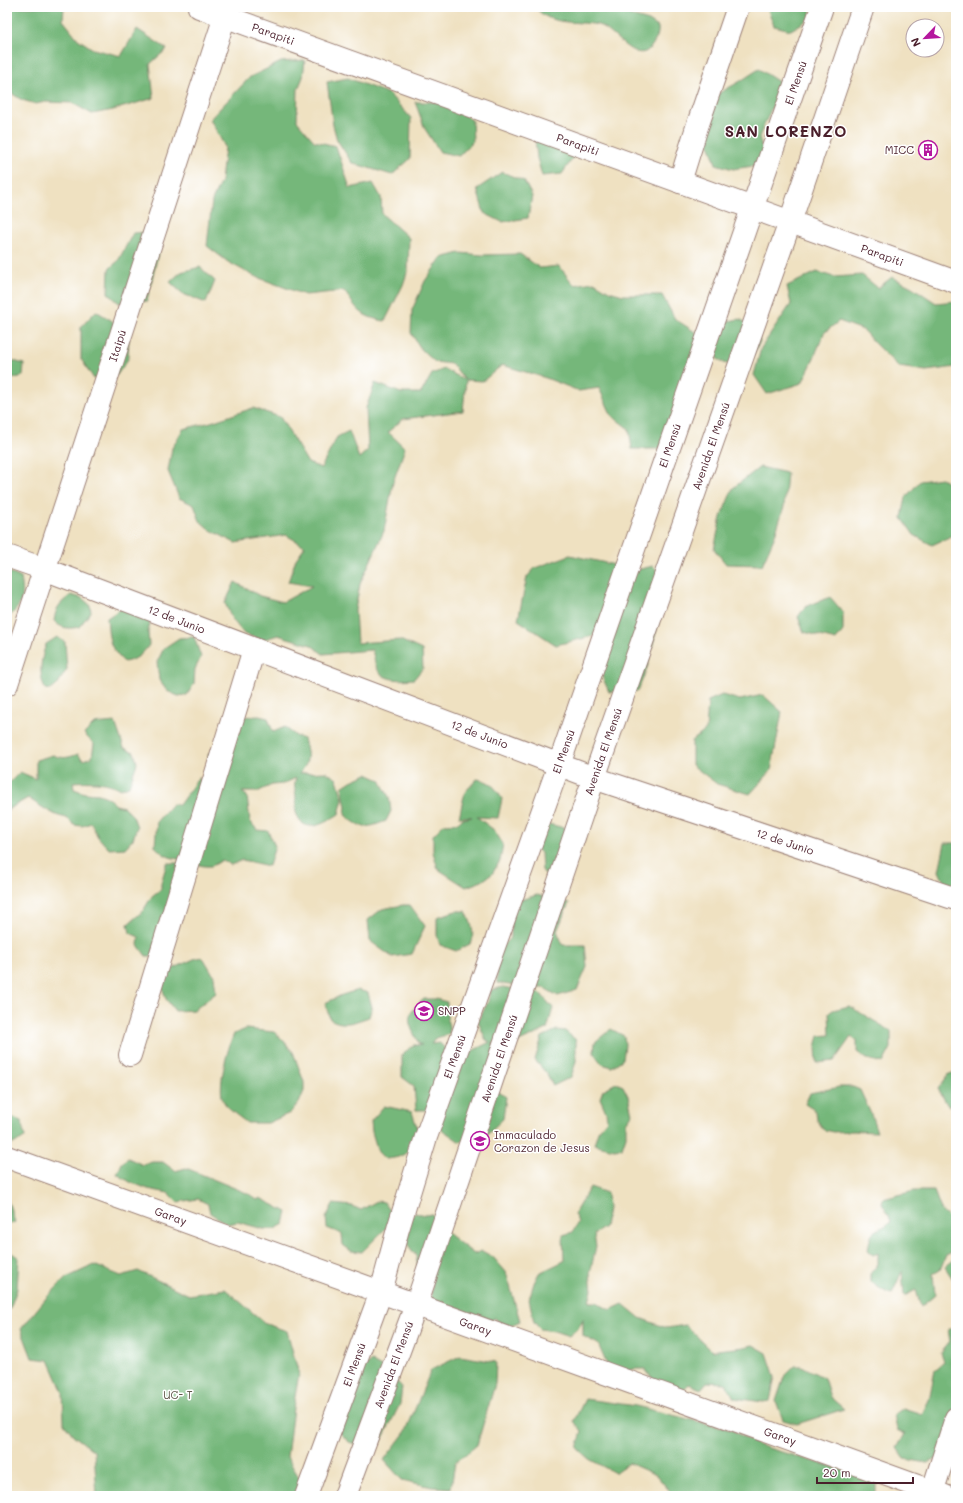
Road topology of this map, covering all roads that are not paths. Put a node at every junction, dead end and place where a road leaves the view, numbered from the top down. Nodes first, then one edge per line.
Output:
1 (199, 7) edge
2 (738, 7) edge
3 (822, 7) edge
4 (863, 7) edge
5 (226, 12) edge
6 (680, 182) junction
7 (753, 208) junction
8 (790, 222) junction
9 (956, 282) edge
10 (7, 556) edge
11 (44, 569) junction
12 (254, 649) junction
13 (7, 684) edge
14 (559, 765) junction
15 (594, 778) junction
16 (956, 899) edge
17 (130, 1055) dead end
18 (7, 1157) edge
19 (381, 1292) junction
20 (416, 1305) junction
21 (956, 1418) edge
22 (936, 1494) edge
23 (306, 1496) edge
24 (345, 1496) edge

1 - 5 street, Parapiti
2 - 6 street
3 - 7 street, El Mensú
4 - 8 street, Avenida El Mensú
5 - 6 street, Parapiti
5 - 11 street, Itaipú
6 - 7 street, Parapiti
7 - 8 street, Parapiti
7 - 14 street, El Mensú
8 - 9 street, Parapiti
8 - 15 street, Avenida El Mensú
10 - 11 street, 12 de Junio
11 - 12 street, 12 de Junio
11 - 13 street, Itaipú
12 - 14 street, 12 de Junio
12 - 17 street
14 - 15 street, 12 de Junio
14 - 19 street, El Mensú
15 - 16 street, 12 de Junio
15 - 20 street, Avenida El Mensú
18 - 19 street, Garay
19 - 20 street, Garay
19 - 23 street, El Mensú
20 - 22 street, Garay
20 - 24 street, Avenida El Mensú
21 - 22 street

